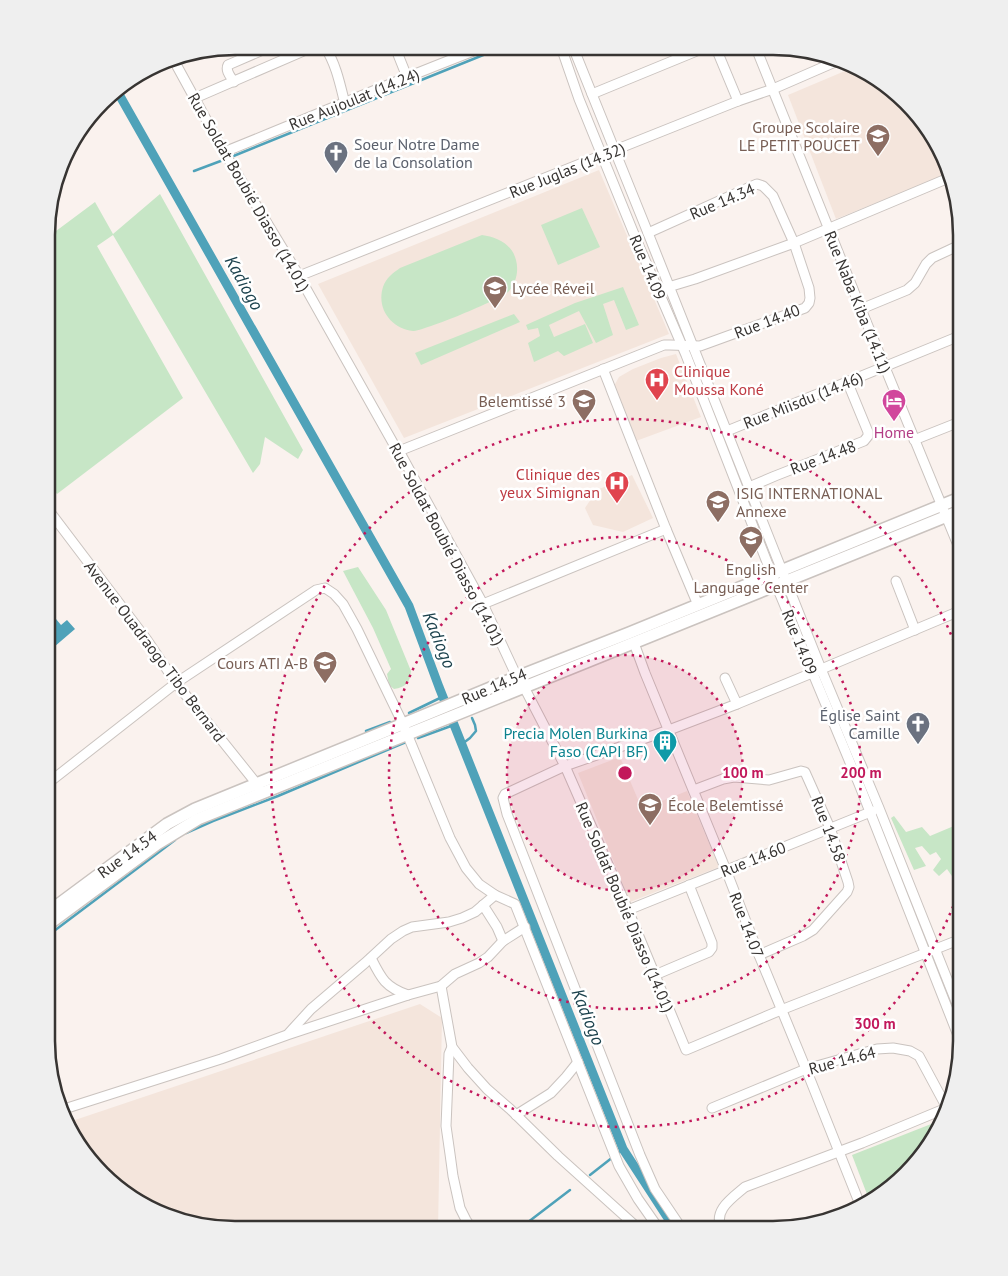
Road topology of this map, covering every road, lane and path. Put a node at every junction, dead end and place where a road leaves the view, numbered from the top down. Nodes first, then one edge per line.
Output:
1 (251, 55) edge
2 (295, 55) edge
3 (330, 55) edge
4 (398, 55) edge
5 (463, 55) edge
6 (564, 55) edge
7 (576, 55) edge
8 (687, 55) edge
9 (719, 55) edge
10 (759, 55) edge
11 (829, 64) edge
12 (177, 65) edge
13 (407, 77) junction
14 (234, 82) junction
15 (773, 89) junction
16 (592, 94) junction
17 (195, 98) junction
18 (738, 101) junction
19 (345, 104) junction
20 (615, 150) junction
21 (224, 152) junction
22 (603, 156) junction
23 (944, 179) edge
24 (828, 229) junction
25 (648, 233) junction
26 (794, 243) junction
27 (953, 248) edge
28 (299, 276) junction
29 (669, 286) junction
30 (658, 291) junction
31 (861, 309) junction
32 (953, 339) edge
33 (682, 346) junction
34 (693, 347) junction
35 (884, 366) junction
36 (603, 370) junction
37 (847, 381) junction
38 (953, 425) edge
39 (727, 431) junction
40 (914, 440) junction
41 (399, 452) junction
42 (749, 487) junction
43 (953, 500) edge
44 (941, 505) junction
45 (953, 513) edge
46 (946, 516) junction
47 (55, 519) edge
48 (666, 529) junction
49 (953, 533) edge
50 (779, 578) junction
51 (896, 581) dead end
52 (483, 604) junction
53 (698, 605) junction
54 (953, 614) edge
55 (915, 630) junction
56 (634, 643) junction
57 (817, 671) junction
58 (517, 676) junction
59 (725, 678) dead end
60 (176, 683) junction
61 (524, 687) junction
62 (737, 704) junction
63 (459, 707) junction
64 (405, 729) junction
65 (669, 730) junction
66 (565, 766) junction
67 (55, 778) edge
68 (258, 789) junction
69 (694, 790) junction
70 (879, 808) junction
71 (870, 812) junction
72 (830, 828) junction
73 (726, 870) junction
74 (689, 885) junction
75 (495, 895) junction
76 (483, 905) junction
77 (55, 906) edge
78 (628, 910) junction
79 (55, 919) edge
80 (525, 927) junction
81 (503, 941) junction
82 (953, 942) edge
83 (935, 950) junction
84 (926, 954) junction
85 (759, 955) junction
86 (371, 958) junction
87 (655, 975) junction
88 (441, 986) junction
89 (953, 993) edge
90 (408, 995) junction
91 (781, 1010) junction
92 (953, 1023) edge
93 (287, 1035) junction
94 (452, 1047) junction
95 (578, 1062) junction
96 (806, 1069) junction
97 (943, 1099) edge
98 (68, 1108) edge
99 (712, 1108) dead end
100 (938, 1112) edge
101 (516, 1115) junction
102 (838, 1152) junction
103 (858, 1200) edge
104 (467, 1221) edge
105 (631, 1221) edge
106 (653, 1221) edge
107 (677, 1221) edge
108 (720, 1221) edge

1 - 14 street
2 - 14 street
3 - 19 street
4 - 13 street
5 - 13 street, Rue Aujoulat (14.24)
6 - 22 street, Rue 14.09
7 - 16 street, Rue 14.09
8 - 16 street
9 - 18 street
10 - 15 street, Rue Naba Kiba (14.11)
11 - 15 street, Rue Juglas (14.32)
12 - 17 street, Rue Soldat Boubié Diasso (14.01)
13 - 19 street, Rue Aujoulat (14.24)
14 - 17 street
15 - 18 street, Rue Juglas (14.32)
15 - 24 street, Rue Naba Kiba (14.11)
16 - 20 street, Rue 14.09
17 - 21 street, Rue Soldat Boubié Diasso (14.01)
18 - 20 street, Rue Juglas (14.32)
19 - 21 street, Rue Aujoulat (14.24)
20 - 22 street, Rue Juglas (14.32)
20 - 25 street, Rue 14.09
21 - 28 street, Rue Soldat Boubié Diasso (14.01)
22 - 28 street, Rue Juglas (14.32)
22 - 30 street, Rue 14.09
23 - 24 street
24 - 26 street
24 - 31 street, Rue Naba Kiba (14.11)
25 - 26 street, Rue 14.34
25 - 29 street, Rue 14.09
26 - 29 street
26 - 34 street, Rue 14.40
27 - 31 street
28 - 41 street, Rue Soldat Boubié Diasso (14.01)
29 - 30 street
29 - 34 street, Rue 14.09
30 - 33 street, Rue 14.09
31 - 35 street, Rue Naba Kiba (14.11)
32 - 35 street, Rue Miisdu (14.46)
33 - 34 street
33 - 36 street
33 - 50 street, Rue 14.09
34 - 39 street, Rue 14.09
35 - 37 street, Rue Miisdu (14.46)
35 - 40 street, Rue Naba Kiba (14.11)
36 - 41 street
36 - 48 street
37 - 39 street, Rue Miisdu (14.46)
37 - 42 street, Rue 14.48
38 - 40 street
39 - 42 street, Rue 14.09
40 - 44 street, Rue Naba Kiba (14.11)
41 - 52 street, Rue Soldat Boubié Diasso (14.01)
42 - 50 street, Rue 14.09
43 - 44 main road, Rue 14.54
44 - 46 street, Rue Naba Kiba (14.11)
44 - 50 main road, Rue 14.54
45 - 46 main road
46 - 49 street, Rue Naba Kiba (14.11)
46 - 50 main road
47 - 60 street, Avenue Ouadraogo Tibo Bernard
48 - 52 street
48 - 53 street
50 - 53 main road, Rue 14.54
50 - 56 main road
50 - 57 street, Rue 14.09
51 - 55 street
52 - 58 street, Rue Soldat Boubié Diasso (14.01)
53 - 58 main road, Rue 14.54
54 - 55 street
55 - 57 street
56 - 61 main road
56 - 65 street, Rue 14.07
57 - 62 street
57 - 70 street, Rue 14.09
57 - 71 street, Rue 14.09
58 - 61 street, Rue Soldat Boubié Diasso (14.01)
58 - 63 main road, Rue 14.54
59 - 62 street
60 - 64 street
60 - 67 street
60 - 68 street, Avenue Ouadraogo Tibo Bernard
61 - 63 main road
61 - 66 street, Rue Soldat Boubié Diasso (14.01)
62 - 65 street
63 - 64 main road, Rue 14.54
64 - 68 main road, Rue 14.54
64 - 75 street
65 - 66 street
65 - 69 street, Rue 14.07
66 - 78 street, Rue Soldat Boubié Diasso (14.01)
66 - 107 street
68 - 77 main road, Rue 14.54
68 - 79 main road, Rue 14.54
69 - 72 street, Rue 14.58
69 - 73 street, Rue 14.07
70 - 71 street, Rue 14.60
70 - 83 street, Rue 14.09
71 - 72 street, Rue 14.60
71 - 84 street, Rue 14.09
72 - 73 street, Rue 14.60
72 - 85 street, Rue 14.58
73 - 74 street, Rue 14.60
73 - 85 street, Rue 14.07
74 - 78 street, Rue 14.60
74 - 87 street
75 - 76 street
75 - 80 street
76 - 81 street
76 - 86 street
78 - 87 street, Rue Soldat Boubié Diasso (14.01)
80 - 81 street
80 - 95 street
81 - 88 street
82 - 83 street
83 - 84 street
83 - 89 street, Rue 14.09
84 - 91 street
84 - 92 street, Rue 14.09
85 - 91 street, Rue 14.07
86 - 90 street
86 - 93 street
87 - 91 street, Rue Soldat Boubié Diasso (14.01)
88 - 90 street
88 - 94 street
90 - 93 street
91 - 96 street, Rue 14.07
93 - 98 street
94 - 101 street
94 - 104 street
95 - 101 street
95 - 106 street
96 - 97 street, Rue 14.64
96 - 99 street, Rue 14.64
96 - 102 street, Rue 14.07
100 - 102 street
101 - 105 street
102 - 103 street, Rue 14.07
102 - 108 street

